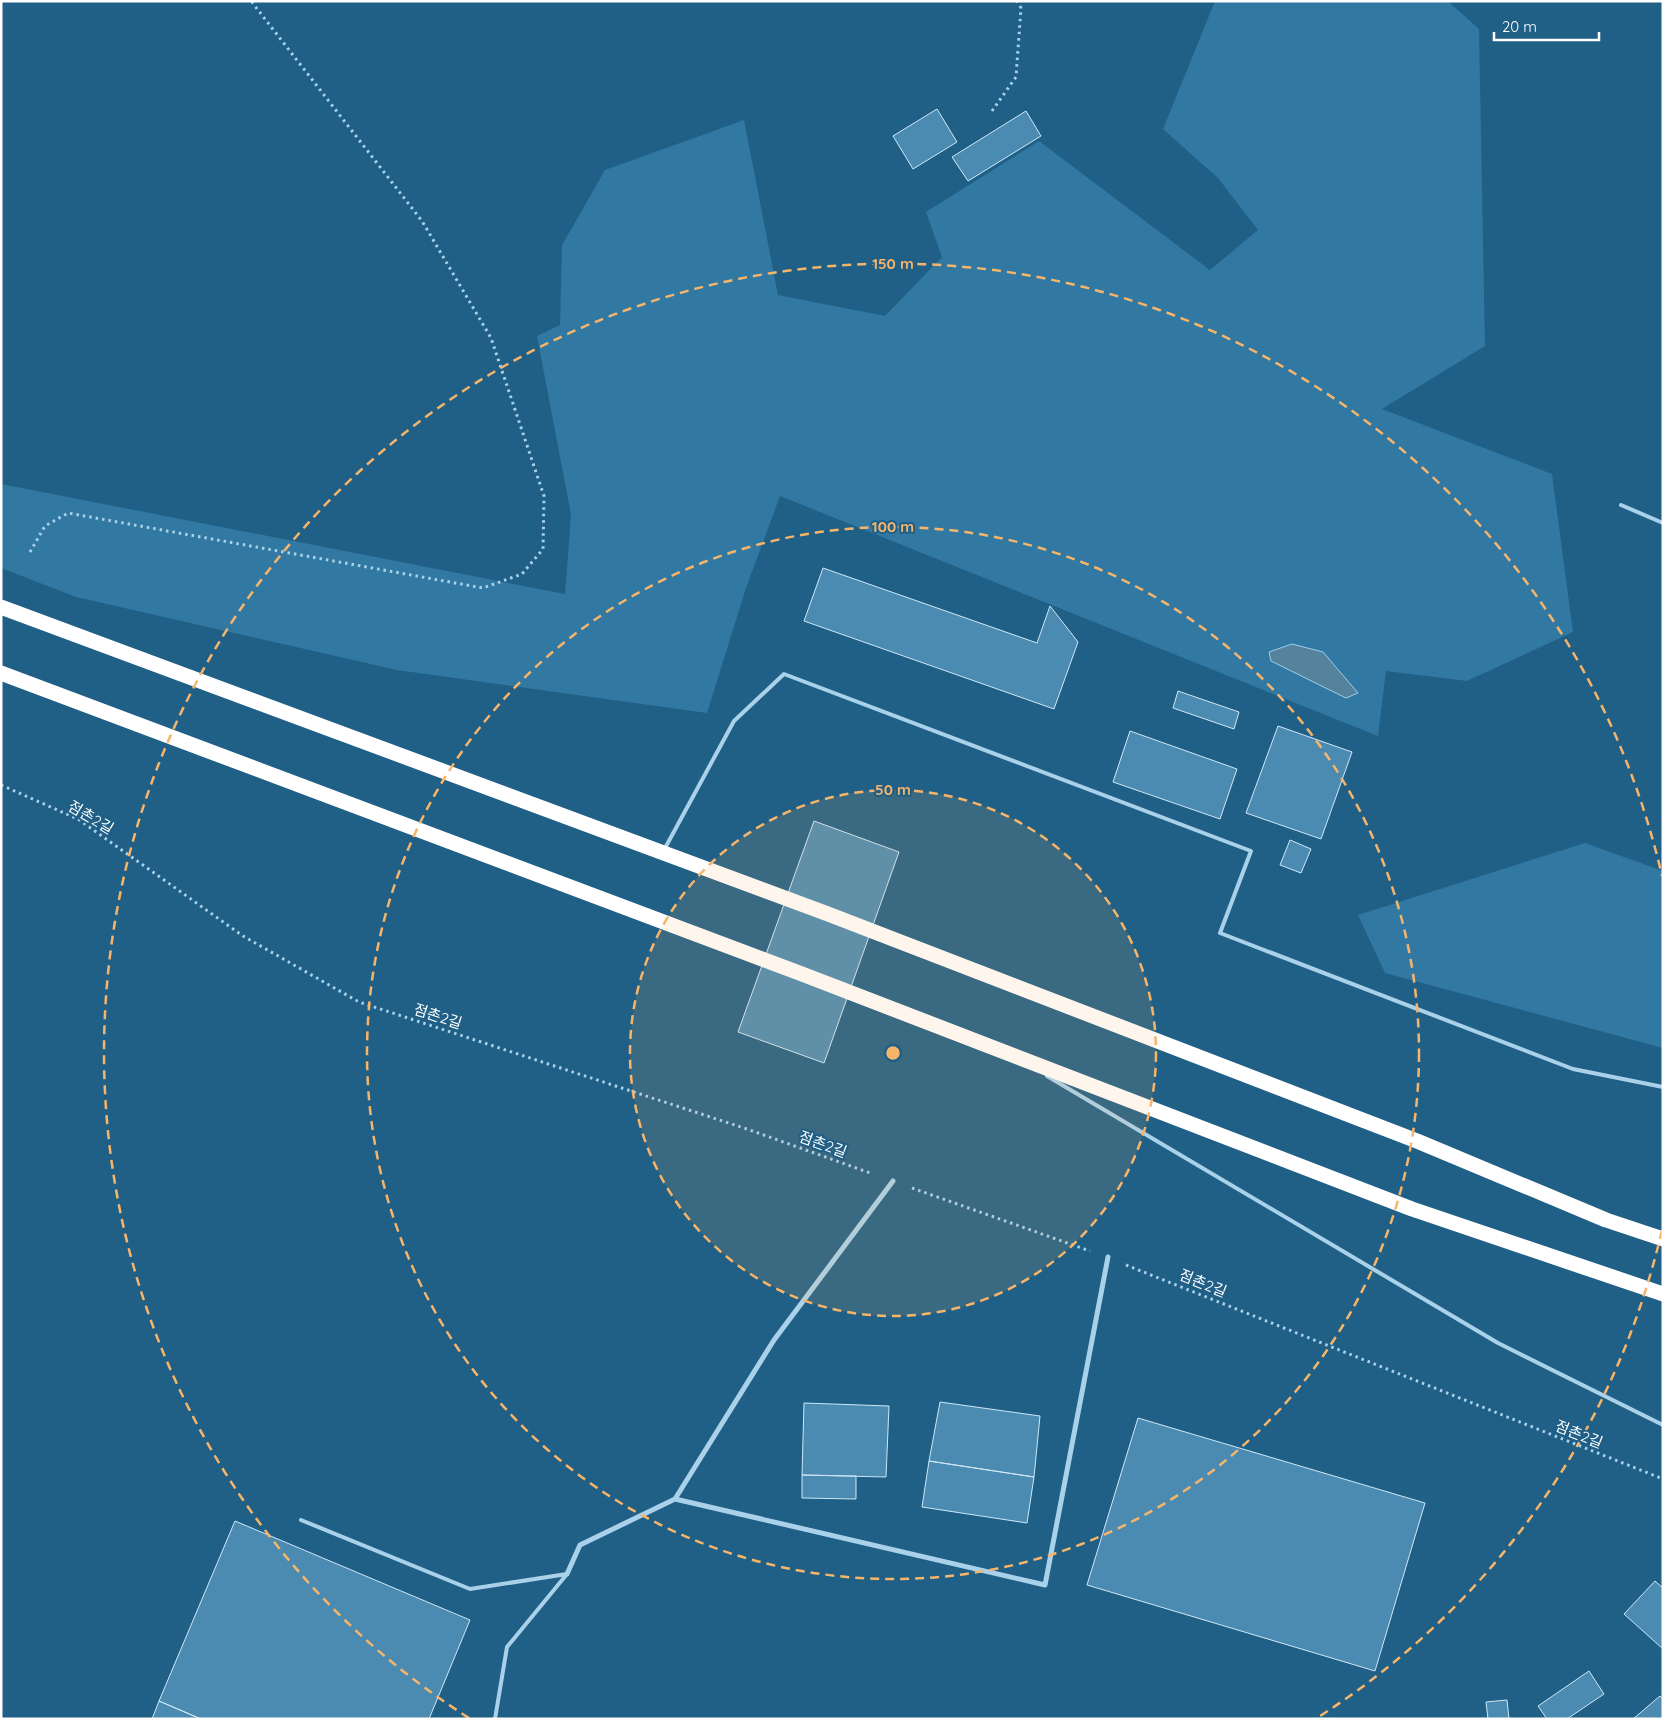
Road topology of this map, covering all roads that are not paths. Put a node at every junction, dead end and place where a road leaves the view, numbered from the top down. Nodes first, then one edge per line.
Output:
1 (1621, 505) dead end
2 (1663, 523) edge
3 (1, 607) edge
4 (1, 673) edge
5 (662, 853) junction
6 (1013, 1055) junction
7 (1663, 1087) edge
8 (893, 1181) road end
9 (1663, 1239) edge
10 (1108, 1257) road end
11 (1663, 1294) edge
12 (1663, 1425) edge
13 (675, 1499) junction
14 (301, 1520) dead end
15 (567, 1574) junction
16 (495, 1719) edge

1 - 2 lane
3 - 5 highway
4 - 6 highway
5 - 7 lane
5 - 9 highway
6 - 11 highway
6 - 12 lane
8 - 13 street
10 - 13 street
13 - 15 street
14 - 15 lane
15 - 16 lane

